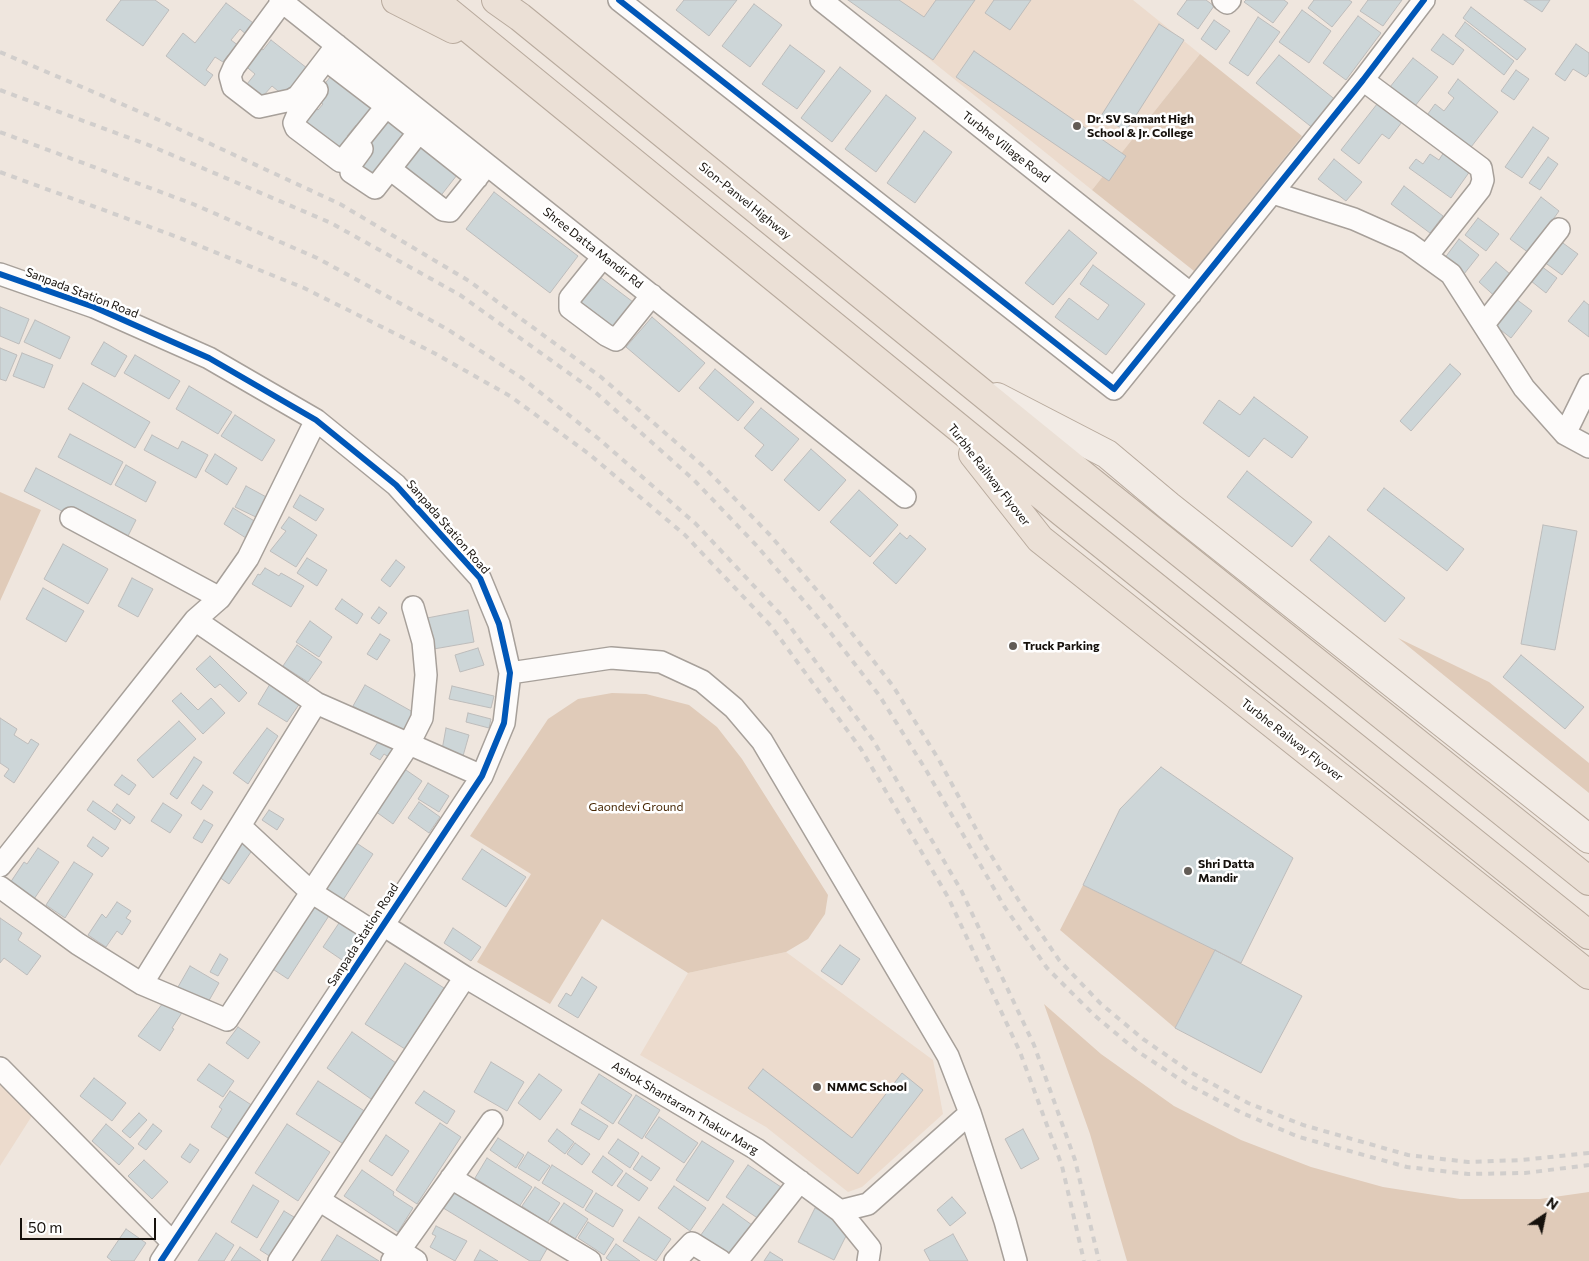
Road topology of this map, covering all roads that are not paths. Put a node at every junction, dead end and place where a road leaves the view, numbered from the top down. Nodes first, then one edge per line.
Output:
1 (396, 0) edge
2 (434, 0) edge
3 (496, 0) edge
4 (619, 0) edge
5 (821, 0) edge
6 (1223, 0) edge
7 (1230, 0) edge
8 (1424, 0) edge
9 (281, 1) edge
10 (512, 9) edge
11 (494, 51) junction
12 (339, 55) junction
13 (1363, 80) junction
14 (394, 101) junction
15 (424, 125) junction
16 (390, 169) junction
17 (482, 171) junction
18 (1273, 193) junction
19 (1559, 229) dead end
20 (1426, 256) junction
21 (603, 257) junction
22 (0, 274) edge
23 (1191, 294) junction
24 (652, 295) junction
25 (1484, 324) junction
26 (971, 384) junction
27 (1589, 385) edge
28 (943, 416) junction
29 (316, 420) junction
30 (1565, 434) junction
31 (1589, 447) edge
32 (1000, 462) junction
33 (905, 497) dead end
34 (71, 518) dead end
35 (220, 598) junction
36 (413, 607) dead end
37 (195, 620) junction
38 (510, 673) junction
39 (316, 703) junction
40 (409, 744) junction
41 (482, 776) junction
42 (240, 826) junction
43 (1589, 839) edge
44 (1, 860) edge
45 (1589, 880) edge
46 (0, 887) edge
47 (311, 892) junction
48 (1589, 913) edge
49 (380, 929) junction
50 (1589, 935) edge
51 (1589, 975) edge
52 (465, 977) junction
53 (142, 984) junction
54 (0, 1068) edge
55 (970, 1113) junction
56 (492, 1121) dead end
57 (451, 1178) junction
58 (800, 1181) junction
59 (319, 1200) junction
60 (840, 1211) junction
61 (173, 1243) junction
62 (395, 1256) edge
63 (161, 1261) edge
64 (279, 1261) edge
65 (416, 1261) edge
66 (590, 1261) edge
67 (675, 1261) edge
68 (721, 1261) edge
69 (737, 1261) edge
70 (868, 1261) edge
71 (1016, 1261) edge

1 - 11 highway
2 - 11 highway
3 - 10 highway, Sion-Panvel Highway
4 - 23 street
5 - 23 street, Turbhe Village Road
6 - 7 street
8 - 13 street
9 - 12 street, Shree Datta Mandir Rd
9 - 12 street
10 - 26 highway, Sion-Panvel Highway
11 - 28 highway
12 - 14 street, Shree Datta Mandir Rd
12 - 14 street
13 - 18 street
13 - 20 street
14 - 15 street, Shree Datta Mandir Rd
14 - 16 street
15 - 16 street
15 - 17 street, Shree Datta Mandir Rd
16 - 17 street
17 - 21 street, Shree Datta Mandir Rd
18 - 20 street
18 - 23 street
19 - 25 street
20 - 25 street
21 - 24 street, Shree Datta Mandir Rd
21 - 24 street
22 - 29 street, Sanpada Station Road
24 - 33 street, Shree Datta Mandir Rd
25 - 30 street
26 - 43 main road
26 - 45 highway
27 - 30 street
28 - 32 highway, Turbhe Railway Flyover
28 - 51 highway, Turbhe Railway Flyover
29 - 35 street
29 - 38 street, Sanpada Station Road
30 - 31 street
32 - 48 highway
32 - 50 highway, Turbhe Railway Flyover
34 - 35 street
35 - 37 street
36 - 40 street
37 - 39 street
37 - 44 street
38 - 41 street, Sanpada Station Road
38 - 55 street
39 - 40 street
39 - 42 street
40 - 41 street
40 - 47 street
41 - 49 street, Sanpada Station Road
42 - 47 street, Ashok Shantaram Thakur Marg
42 - 53 street
46 - 53 street
47 - 49 street, Ashok Shantaram Thakur Marg
47 - 53 street
49 - 52 street, Ashok Shantaram Thakur Marg
49 - 61 street, Sanpada Station Road
52 - 58 street, Ashok Shantaram Thakur Marg
52 - 59 street
54 - 61 street
55 - 60 street
55 - 71 street
56 - 57 street
57 - 62 street
57 - 66 street
58 - 60 street, Ashok Shantaram Thakur Marg
58 - 69 street
59 - 62 street
59 - 64 street
60 - 70 street, Ashok Shantaram Thakur Marg
61 - 63 street, Sanpada Station Road
62 - 65 street
67 - 68 street

